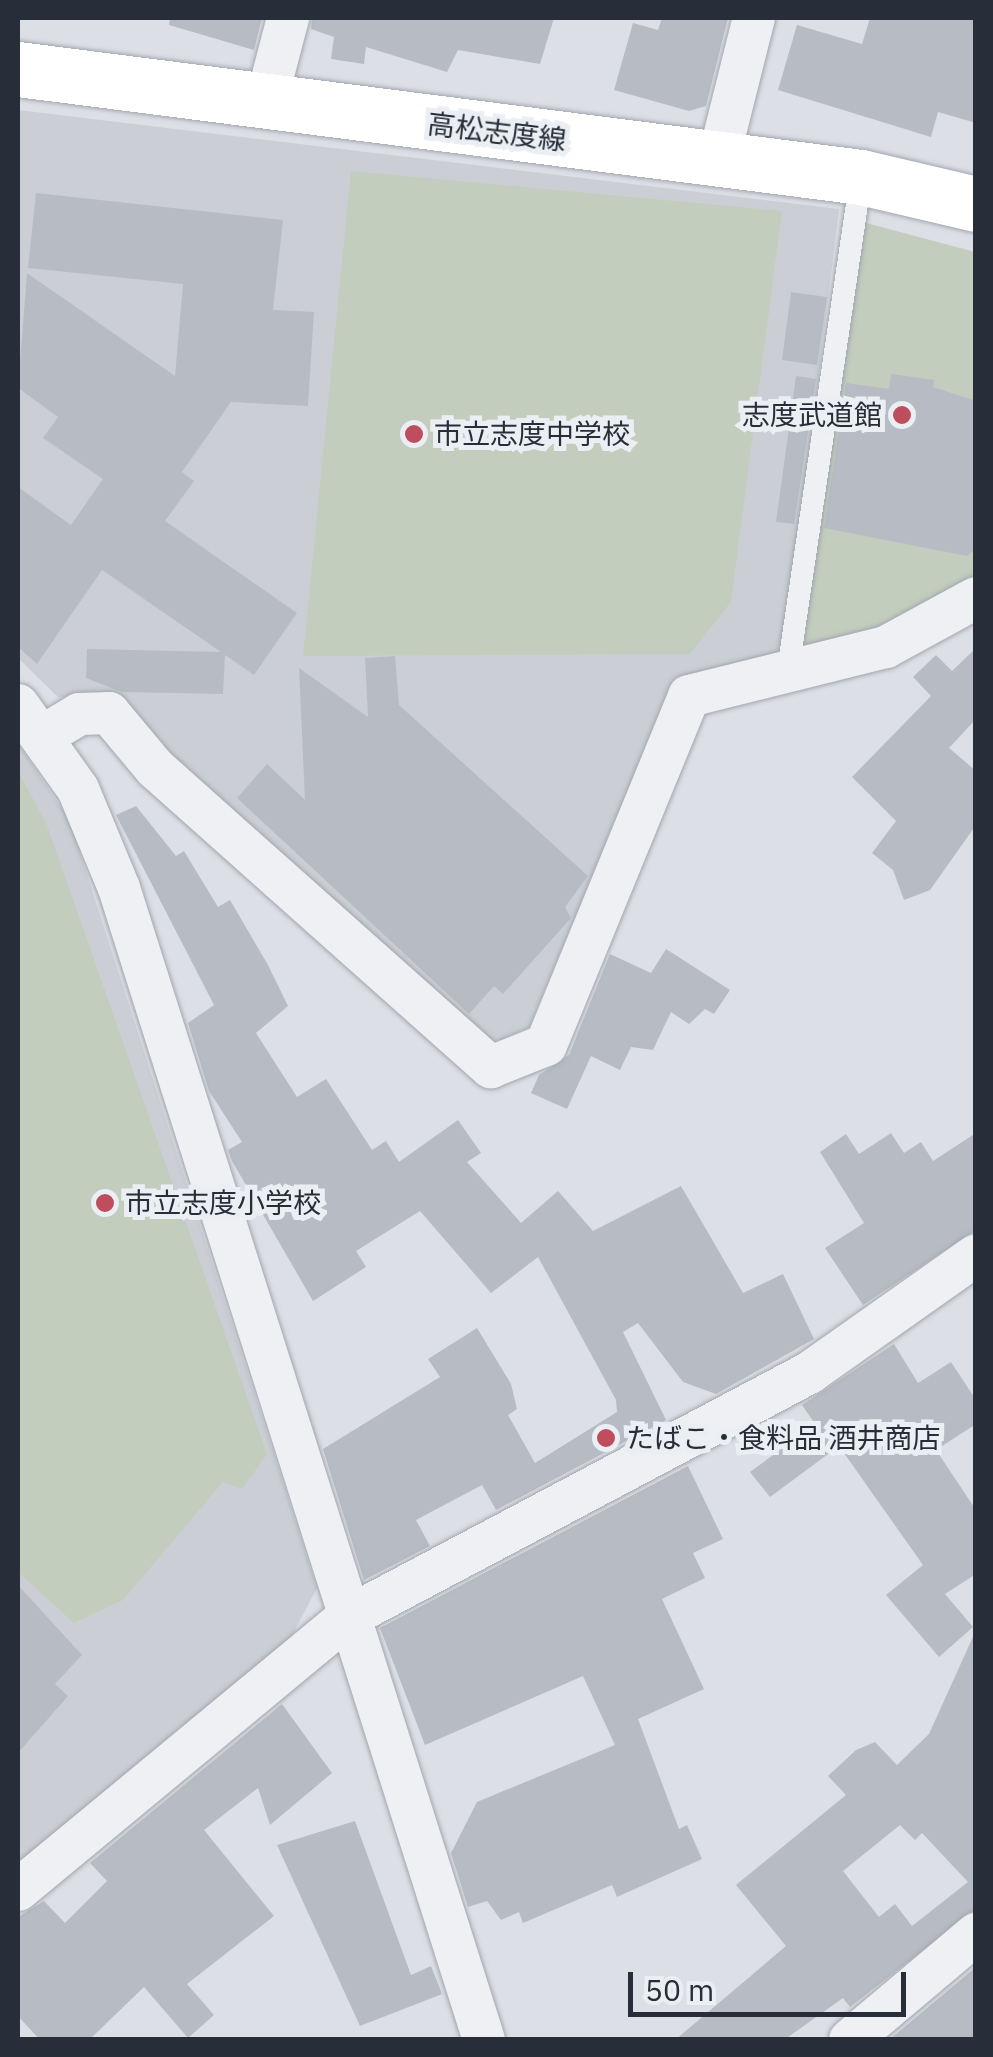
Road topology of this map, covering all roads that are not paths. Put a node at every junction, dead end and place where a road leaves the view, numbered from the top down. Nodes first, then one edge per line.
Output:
1 (288, 18) edge
2 (754, 18) edge
3 (18, 69) edge
4 (266, 102) junction
5 (719, 157) junction
6 (862, 176) junction
7 (976, 204) edge
8 (976, 598) edge
9 (787, 676) junction
10 (32, 719) edge
11 (976, 1254) edge
12 (348, 1617) junction
13 (18, 1890) edge
14 (976, 1934) edge
15 (484, 2040) edge
16 (850, 2040) edge

1 - 4 street
2 - 5 street
3 - 4 main road, 高松志度線
4 - 5 main road, 高松志度線
5 - 6 main road, 高松志度線
6 - 7 main road, 高松志度線
6 - 9 lane
8 - 9 street
9 - 10 street
10 - 12 street
11 - 12 street
12 - 13 street
12 - 15 street
14 - 16 street

